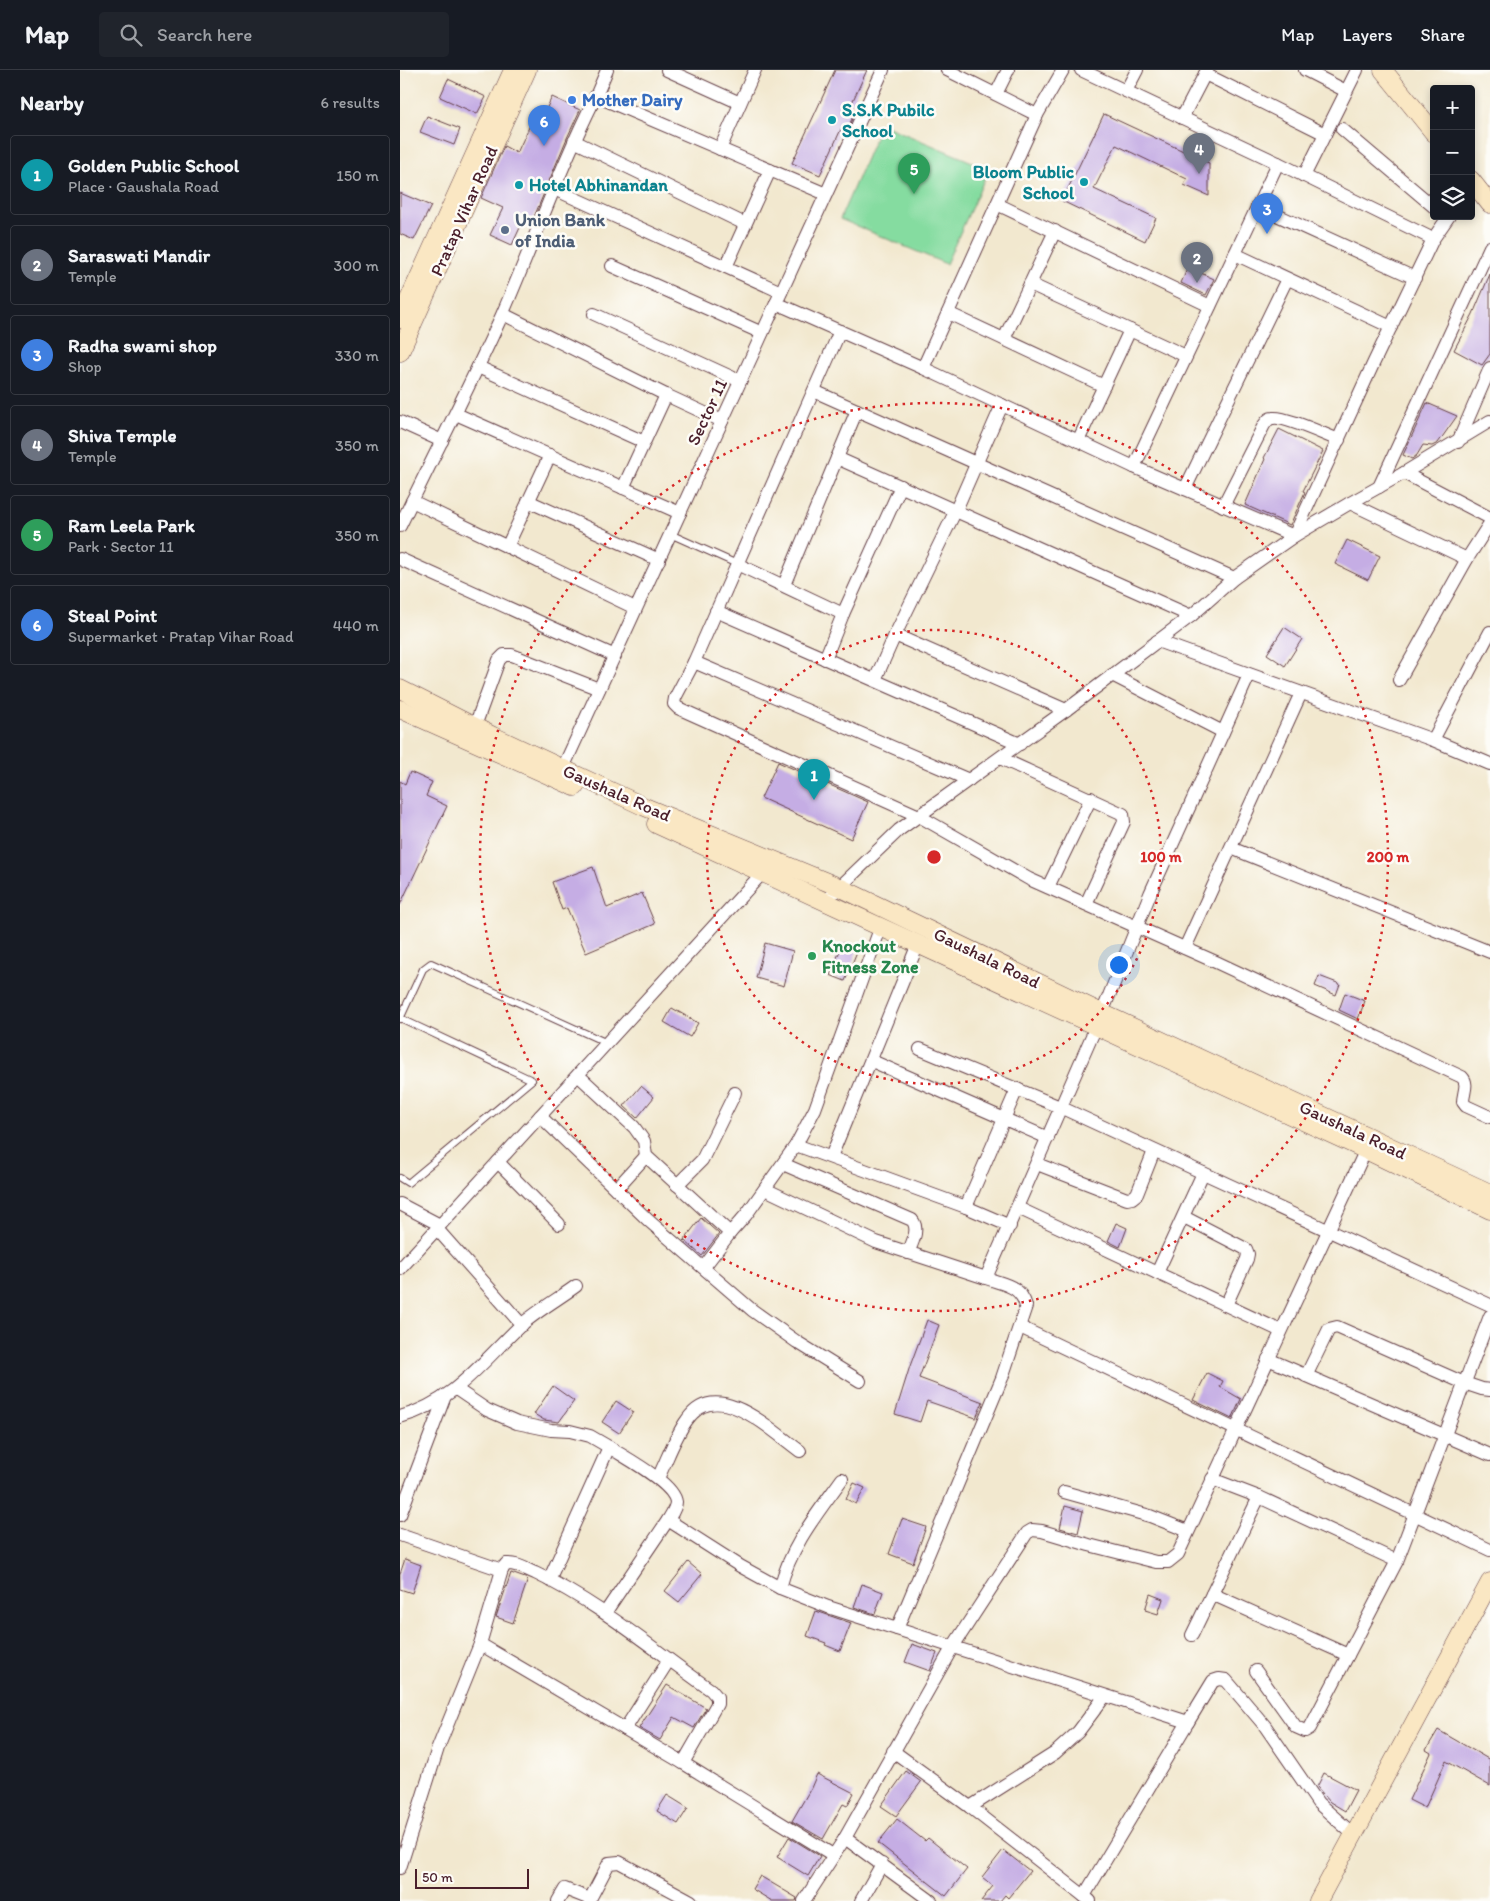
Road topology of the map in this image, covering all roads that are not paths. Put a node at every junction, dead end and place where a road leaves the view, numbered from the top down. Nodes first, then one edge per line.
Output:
1 (513, 70) edge
2 (528, 70) edge
3 (607, 70) edge
4 (667, 70) edge
5 (755, 70) edge
6 (883, 70) edge
7 (1008, 70) edge
8 (1063, 70) edge
9 (1081, 70) edge
10 (1137, 70) edge
11 (1306, 70) edge
12 (1357, 70) edge
13 (1383, 70) edge
14 (949, 71) edge
15 (1206, 72) edge
16 (1126, 91) junction
17 (1346, 91) junction
18 (996, 94) junction
19 (596, 96) junction
20 (740, 103) junction
21 (1037, 115) junction
22 (1182, 118) junction
23 (1342, 130) dead end
24 (1432, 130) edge
25 (1324, 134) junction
26 (574, 141) junction
27 (720, 149) junction
28 (1278, 163) junction
29 (770, 170) junction
30 (1304, 176) junction
31 (1475, 186) edge
32 (554, 189) junction
33 (826, 194) junction
34 (997, 204) junction
35 (1430, 204) edge
36 (1490, 204) edge
37 (1257, 206) junction
38 (1445, 220) edge
39 (745, 224) junction
40 (1055, 231) junction
41 (1433, 239) junction
42 (1490, 247) edge
43 (1235, 254) junction
44 (612, 266) dead end
45 (726, 267) junction
46 (1415, 278) junction
47 (1287, 279) junction
48 (1030, 284) junction
49 (779, 297) junction
50 (1210, 306) junction
51 (948, 313) junction
52 (502, 314) junction
53 (594, 314) dead end
54 (400, 319) edge
55 (1391, 327) junction
56 (1130, 330) junction
57 (840, 332) junction
58 (762, 333) junction
59 (1004, 339) junction
60 (401, 347) edge
61 (1186, 356) junction
62 (478, 366) junction
63 (922, 368) junction
64 (1490, 368) edge
65 (740, 381) junction
66 (1104, 386) junction
67 (814, 391) junction
68 (666, 395) junction
69 (1002, 405) junction
70 (857, 410) junction
71 (456, 414) junction
72 (722, 421) junction
73 (1490, 421) edge
74 (400, 422) edge
75 (1339, 440) junction
76 (442, 441) junction
77 (1078, 441) junction
78 (644, 442) junction
79 (1458, 442) junction
80 (550, 455) junction
81 (837, 458) junction
82 (976, 463) junction
83 (1134, 467) junction
84 (1404, 473) junction
85 (900, 486) junction
86 (1379, 487) junction
87 (624, 488) junction
88 (1185, 489) junction
89 (412, 501) junction
90 (528, 501) junction
91 (1350, 503) junction
92 (1223, 506) junction
93 (956, 510) junction
94 (680, 513) junction
95 (1490, 518) edge
96 (1490, 523) edge
97 (400, 526) edge
98 (670, 534) junction
99 (1294, 536) junction
100 (506, 546) junction
101 (400, 559) edge
102 (1467, 559) junction
103 (658, 560) junction
104 (737, 564) junction
105 (1234, 578) junction
106 (784, 585) junction
107 (635, 607) junction
108 (716, 611) junction
109 (843, 614) junction
110 (1191, 616) junction
111 (1490, 632) edge
112 (895, 634) junction
113 (1157, 642) junction
114 (615, 656) junction
115 (825, 659) junction
116 (694, 662) junction
117 (1112, 675) junction
118 (1250, 675) junction
119 (874, 680) junction
120 (1399, 680) dead end
121 (599, 689) junction
122 (400, 690) edge
123 (1301, 693) junction
124 (400, 710) edge
125 (1066, 710) junction
126 (475, 726) junction
127 (1223, 732) junction
128 (1433, 740) junction
129 (1020, 744) junction
130 (1000, 758) junction
131 (1490, 764) edge
132 (563, 768) junction
133 (970, 780) junction
134 (1091, 798) junction
135 (920, 816) junction
136 (1231, 848) junction
137 (768, 866) junction
138 (839, 887) junction
139 (1048, 887) junction
140 (825, 901) junction
141 (1086, 904) junction
142 (881, 926) junction
143 (1136, 926) junction
144 (918, 944) junction
145 (1185, 948) junction
146 (1490, 952) edge
147 (400, 1018) edge
148 (1099, 1020) junction
149 (607, 1043) junction
150 (920, 1049) dead end
151 (872, 1061) junction
152 (578, 1075) junction
153 (1018, 1090) junction
154 (735, 1093) dead end
155 (1060, 1107) junction
156 (540, 1116) junction
157 (1490, 1117) edge
158 (1004, 1119) junction
159 (1048, 1138) junction
160 (796, 1145) junction
161 (1368, 1145) junction
162 (1154, 1151) junction
163 (646, 1156) junction
164 (831, 1157) junction
165 (498, 1162) junction
166 (783, 1164) junction
167 (1037, 1164) junction
168 (1203, 1173) junction
169 (400, 1178) edge
170 (677, 1185) junction
171 (616, 1189) junction
172 (765, 1189) junction
173 (400, 1204) edge
174 (1489, 1204) edge
175 (966, 1207) junction
176 (1018, 1208) junction
177 (1184, 1217) junction
178 (559, 1224) dead end
179 (1010, 1226) junction
180 (438, 1227) junction
181 (1329, 1231) junction
182 (730, 1233) junction
183 (908, 1253) junction
184 (704, 1267) junction
185 (400, 1269) edge
186 (1157, 1273) junction
187 (986, 1278) junction
188 (576, 1286) dead end
189 (1226, 1305) junction
190 (1490, 1305) edge
191 (1490, 1316) edge
192 (522, 1325) junction
193 (1020, 1327) junction
194 (1281, 1331) junction
195 (1486, 1338) edge
196 (1268, 1359) junction
197 (1306, 1376) junction
198 (860, 1381) dead end
199 (1464, 1383) junction
200 (456, 1389) junction
201 (1490, 1390) edge
202 (445, 1396) junction
203 (400, 1417) edge
204 (1236, 1428) junction
205 (1444, 1435) junction
206 (609, 1447) junction
207 (800, 1451) dead end
208 (1490, 1455) edge
209 (658, 1478) junction
210 (842, 1479) dead end
211 (1212, 1479) junction
212 (1064, 1492) dead end
213 (1259, 1497) junction
214 (1415, 1514) junction
215 (400, 1515) edge
216 (668, 1520) junction
217 (1188, 1531) junction
218 (400, 1535) edge
219 (1490, 1550) edge
220 (1397, 1561) junction
221 (502, 1570) junction
222 (549, 1580) junction
223 (1489, 1586) edge
224 (780, 1588) junction
225 (1212, 1594) junction
226 (605, 1613) junction
227 (897, 1629) junction
228 (1192, 1635) dead end
229 (480, 1644) junction
230 (952, 1648) junction
231 (1348, 1655) junction
232 (668, 1660) junction
233 (1256, 1671) dead end
234 (1105, 1696) junction
235 (1188, 1722) junction
236 (625, 1729) junction
237 (893, 1751) junction
238 (683, 1763) junction
239 (970, 1807) junction
240 (1354, 1835) junction
241 (845, 1838) junction
242 (833, 1855) junction
243 (882, 1864) junction
244 (400, 1868) edge
245 (1087, 1899) edge
246 (558, 1901) edge
247 (691, 1901) edge
248 (804, 1901) edge
249 (861, 1901) edge
250 (931, 1901) edge
251 (1318, 1901) edge

1 - 54 street, Pratap Vihar Road
2 - 60 street, Pratap Vihar Road
3 - 19 street
4 - 20 street
5 - 20 street
6 - 33 street, Sector 11
7 - 18 street
8 - 21 street
9 - 16 street
10 - 16 street
11 - 17 street
12 - 17 street
13 - 24 street
14 - 18 street
15 - 22 street
15 - 25 street
16 - 22 street
17 - 25 street
18 - 21 street
19 - 26 street
19 - 27 street
20 - 27 street
21 - 34 street
22 - 28 street
23 - 35 street
25 - 30 street
26 - 32 street
26 - 39 street
27 - 29 street
28 - 30 street
28 - 37 street
29 - 33 street
29 - 39 street
30 - 41 street
31 - 36 street
32 - 45 street
32 - 52 street
33 - 49 street, Sector 11
34 - 40 street
34 - 51 street
37 - 43 street
37 - 46 street
38 - 41 street
39 - 45 street
40 - 48 street
40 - 50 street
41 - 46 street
42 - 86 street
43 - 47 street
43 - 50 street
44 - 58 street
45 - 49 street
46 - 55 street
47 - 55 street
47 - 88 street
48 - 56 street
48 - 59 street
49 - 57 street
49 - 58 street, Sector 11
50 - 61 street
51 - 59 street
51 - 63 street
52 - 62 street
52 - 68 street
53 - 65 street
55 - 75 street
56 - 61 street
56 - 66 street
57 - 63 street
57 - 67 street
58 - 65 street, Sector 11
59 - 66 street
61 - 83 street
62 - 71 street
62 - 78 street
63 - 69 street
64 - 79 street
65 - 72 street, Sector 11
66 - 77 street
67 - 70 street
67 - 104 street
68 - 72 street
68 - 78 street
69 - 77 street
69 - 82 street
70 - 81 street
70 - 82 street
71 - 76 street
71 - 80 street
72 - 94 street, Sector 11
73 - 79 street
74 - 76 street
75 - 92 street
75 - 99 street
76 - 89 street
77 - 83 street
78 - 87 street
79 - 84 street
80 - 87 street
80 - 90 street
81 - 85 street
81 - 106 street
82 - 93 street
82 - 105 street
83 - 88 street
84 - 86 street
84 - 95 street
85 - 93 street
85 - 109 street
86 - 91 street
87 - 94 street
88 - 92 street
89 - 97 street
89 - 100 street
90 - 100 street
90 - 103 street
91 - 99 street
91 - 102 street
92 - 99 street
93 - 110 street
93 - 112 street
94 - 98 street, Sector 11
96 - 102 street
98 - 103 street, Sector 11
98 - 104 lane
99 - 105 street
100 - 107 street
101 - 114 street
102 - 120 street
103 - 107 street, Sector 11
104 - 106 street
104 - 108 street
105 - 110 street
106 - 109 street
107 - 114 street, Sector 11
108 - 115 street
108 - 116 street
109 - 115 street
110 - 113 street
111 - 128 street
112 - 119 street
112 - 125 street
113 - 117 street
113 - 118 street
114 - 121 street, Sector 11
115 - 119 street
116 - 133 street
116 - 135 street
117 - 125 street
117 - 127 street
118 - 123 street
118 - 127 street
119 - 129 street
121 - 126 street
121 - 132 street, Sector 11
122 - 126 street, Gaushala Road
123 - 128 street
123 - 136 street
124 - 137 street, Gaushala Road
125 - 129 street
126 - 132 street, Gaushala Road
127 - 143 street
128 - 131 street
129 - 130 street
130 - 133 street
130 - 134 street
132 - 137 street, Gaushala Road
133 - 135 street
134 - 139 street
134 - 141 street
135 - 138 street
135 - 139 street
136 - 145 street
136 - 146 street
137 - 138 street, Gaushala Road
137 - 140 street, Gaushala Road
137 - 149 street
138 - 140 street
138 - 148 street, Gaushala Road
139 - 141 street
140 - 142 street, Gaushala Road
141 - 143 street
142 - 144 street, Gaushala Road
142 - 160 street
143 - 145 street
143 - 148 street
144 - 148 street, Gaushala Road
144 - 151 street
145 - 157 street
147 - 149 lane
147 - 169 lane
148 - 155 street
148 - 161 street, Gaushala Road
149 - 152 street
150 - 153 street
151 - 158 street
151 - 164 street
152 - 156 street
152 - 163 street
153 - 155 street
153 - 158 street
154 - 170 street
155 - 159 street
155 - 162 street
156 - 165 street
156 - 171 street
158 - 159 street
158 - 175 street
159 - 167 street
160 - 164 street
160 - 166 street
161 - 174 street, Gaushala Road
161 - 181 street
162 - 167 street
162 - 168 street
163 - 170 street
163 - 171 street
164 - 175 street
165 - 178 street
165 - 180 street
166 - 172 street
166 - 183 street
167 - 176 street
168 - 177 street
168 - 181 street
170 - 182 street
171 - 184 street
172 - 182 street
172 - 183 street
173 - 180 street
175 - 179 street
176 - 179 street
176 - 186 street
177 - 186 street
177 - 189 street
179 - 187 street
180 - 185 street
180 - 192 street
181 - 190 street
181 - 194 street
182 - 184 street
183 - 187 street
184 - 198 street
186 - 189 street
187 - 193 street
188 - 192 street
189 - 194 street
191 - 195 street
192 - 200 street
193 - 204 street
193 - 227 street
194 - 196 street
195 - 199 street
196 - 197 street
196 - 204 street
197 - 199 street
197 - 205 street
199 - 201 street
199 - 205 street
200 - 202 street
200 - 206 street
202 - 203 street
202 - 215 street
204 - 211 street
204 - 214 street
205 - 208 street
205 - 214 street
206 - 209 street
206 - 222 street
207 - 209 street
209 - 216 street
210 - 224 street
211 - 213 street
211 - 217 street
212 - 217 street
213 - 220 street
213 - 225 street
214 - 219 street
214 - 220 street
216 - 224 street
216 - 226 street
217 - 230 street
218 - 221 street
220 - 231 street
221 - 222 street
221 - 229 street
222 - 226 street
223 - 240 street
224 - 227 street
225 - 228 street
225 - 231 street
226 - 232 street
227 - 230 street
229 - 236 street
229 - 244 street
230 - 234 street
230 - 237 street
231 - 233 street
232 - 236 street
232 - 238 street
234 - 235 street
234 - 239 street
235 - 240 street
235 - 245 street
236 - 238 street
237 - 239 street
237 - 241 street
238 - 242 street
239 - 245 street
240 - 251 street
241 - 242 street
241 - 243 street
242 - 248 street
243 - 249 street
243 - 250 street
246 - 247 street

